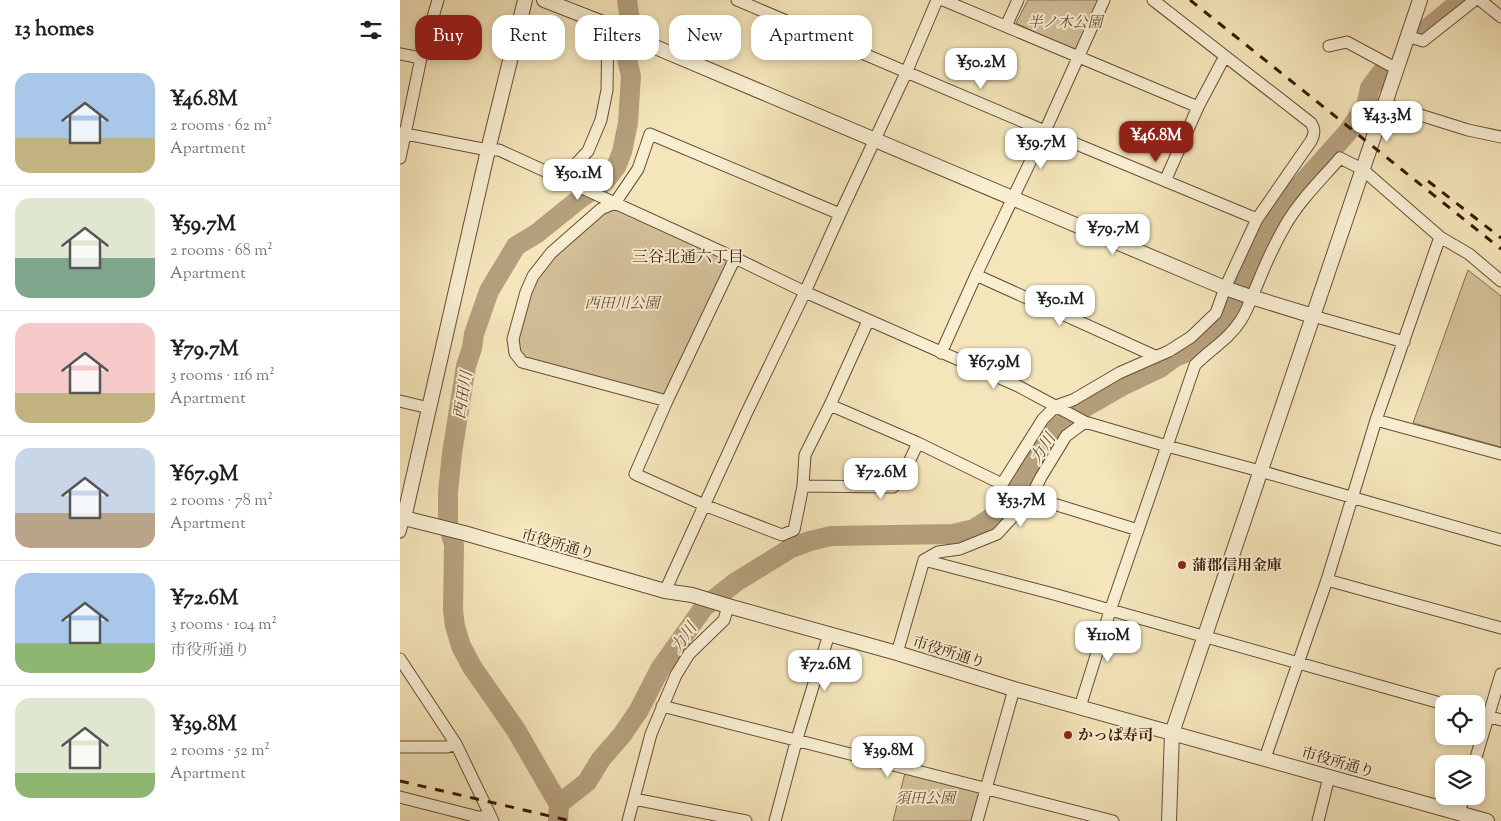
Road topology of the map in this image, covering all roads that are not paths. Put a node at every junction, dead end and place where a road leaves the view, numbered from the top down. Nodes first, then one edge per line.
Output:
1 (438, 0) edge
2 (525, 0) edge
3 (544, 0) edge
4 (737, 0) edge
5 (937, 0) edge
6 (943, 0) edge
7 (1018, 0) edge
8 (1104, 0) edge
9 (1153, 0) edge
10 (1420, 0) edge
11 (1475, 0) edge
12 (1480, 0) edge
13 (762, 5) edge
14 (434, 15) edge
15 (580, 15) edge
16 (1501, 17) edge
17 (1006, 26) junction
18 (1407, 36) junction
19 (1329, 46) dead end
20 (659, 49) edge
21 (400, 54) edge
22 (1225, 56) junction
23 (415, 57) edge
24 (1078, 57) junction
25 (421, 60) edge
26 (609, 60) edge
27 (1396, 69) junction
28 (906, 72) junction
29 (1385, 104) junction
30 (1198, 107) junction
31 (1045, 131) junction
32 (403, 134) edge
33 (1501, 137) edge
34 (875, 140) junction
35 (488, 150) junction
36 (400, 158) edge
37 (1362, 169) junction
38 (560, 179) junction
39 (1164, 181) junction
40 (1013, 198) junction
41 (612, 202) junction
42 (840, 214) junction
43 (1257, 219) junction
44 (1440, 237) junction
45 (735, 258) junction
46 (976, 275) junction
47 (1501, 281) edge
48 (1225, 288) junction
49 (805, 292) junction
50 (1249, 297) junction
51 (1313, 316) junction
52 (868, 320) junction
53 (1404, 342) junction
54 (941, 353) junction
55 (1155, 356) junction
56 (400, 401) edge
57 (668, 401) junction
58 (830, 406) junction
59 (429, 408) junction
60 (1059, 408) junction
61 (1376, 420) junction
62 (1083, 421) junction
63 (918, 443) junction
64 (1167, 446) junction
65 (1501, 454) edge
66 (1260, 471) junction
67 (803, 486) junction
68 (1031, 498) junction
69 (1352, 498) junction
70 (704, 504) junction
71 (404, 522) edge
72 (1138, 530) junction
73 (1501, 540) edge
74 (924, 560) junction
75 (1327, 580) junction
76 (665, 591) junction
77 (728, 606) junction
78 (1110, 611) junction
79 (1501, 628) edge
80 (828, 634) junction
81 (1205, 637) junction
82 (897, 653) junction
83 (400, 659) edge
84 (1297, 662) junction
85 (1501, 674) edge
86 (1014, 689) junction
87 (1435, 701) edge
88 (662, 706) junction
89 (1080, 708) junction
90 (1485, 709) edge
91 (1485, 716) edge
92 (1501, 720) edge
93 (1172, 733) junction
94 (796, 742) junction
95 (456, 744) junction
96 (400, 748) edge
97 (1265, 758) junction
98 (1329, 777) junction
99 (986, 790) junction
100 (400, 798) edge
101 (634, 799) junction
102 (1461, 805) edge
103 (1459, 813) junction
104 (492, 819) edge
105 (628, 821) edge
106 (746, 821) edge
107 (775, 821) edge
108 (977, 821) edge
109 (1112, 821) edge
110 (1168, 821) edge
111 (1318, 821) edge
112 (1487, 821) edge

1 - 14 street
2 - 35 street
3 - 15 street
4 - 13 street
5 - 28 street
6 - 17 street
7 - 17 street
8 - 24 street
9 - 22 street
10 - 18 street
11 - 18 street
12 - 16 street
13 - 28 street
17 - 24 street
18 - 27 street
19 - 27 street
20 - 34 street
21 - 23 street
22 - 30 street
22 - 43 street
24 - 30 street
24 - 31 street
25 - 32 street
26 - 38 street
27 - 29 street
28 - 31 street
28 - 34 street
29 - 33 street
29 - 37 street
30 - 39 street
31 - 39 street
31 - 40 street
32 - 35 street
32 - 36 street
34 - 40 street
34 - 42 street
35 - 38 street
35 - 59 street
37 - 44 street
37 - 50 street
37 - 51 street
38 - 41 street
39 - 43 street
40 - 46 street
40 - 48 street
41 - 42 street
41 - 45 street
41 - 57 street
42 - 49 street
43 - 48 street
44 - 47 street
44 - 53 street
45 - 49 street
45 - 57 street
46 - 54 street
46 - 55 street
48 - 50 street
48 - 55 street
49 - 52 street
49 - 70 street
50 - 51 street
50 - 64 street
51 - 53 street
51 - 66 street
52 - 54 street
52 - 58 street
53 - 61 street
54 - 60 street
55 - 60 street
56 - 59 street
57 - 70 street
58 - 63 street
58 - 67 street
59 - 71 street
60 - 62 street
60 - 63 street
61 - 65 street
61 - 69 street
62 - 64 street
62 - 68 street
63 - 67 street
64 - 66 street
64 - 72 street
66 - 69 street
66 - 81 street
67 - 70 street
68 - 72 street
68 - 74 street
69 - 73 street
69 - 75 street
70 - 76 street
71 - 76 street, 市役所通り
72 - 78 street
74 - 78 street
74 - 82 street
75 - 79 street
75 - 84 street
76 - 77 street, 市役所通り
77 - 80 street, 市役所通り
77 - 88 street
78 - 81 street
78 - 89 street
80 - 82 street, 市役所通り
80 - 94 street
81 - 84 street
81 - 93 street
82 - 86 street, 市役所通り
83 - 95 street
84 - 87 street
84 - 97 street
85 - 90 street
86 - 89 street, 市役所通り
86 - 99 street
88 - 94 street
88 - 101 street
89 - 93 street, 市役所通り
91 - 92 street
93 - 97 street, 市役所通り
93 - 110 street
94 - 99 street
94 - 107 street
95 - 96 street
95 - 104 street
97 - 98 street, 市役所通り
98 - 103 street, 市役所通り
98 - 111 street
99 - 108 street
99 - 109 street
100 - 104 street
101 - 105 street
101 - 106 street
102 - 103 street
103 - 112 street, 市役所通り

